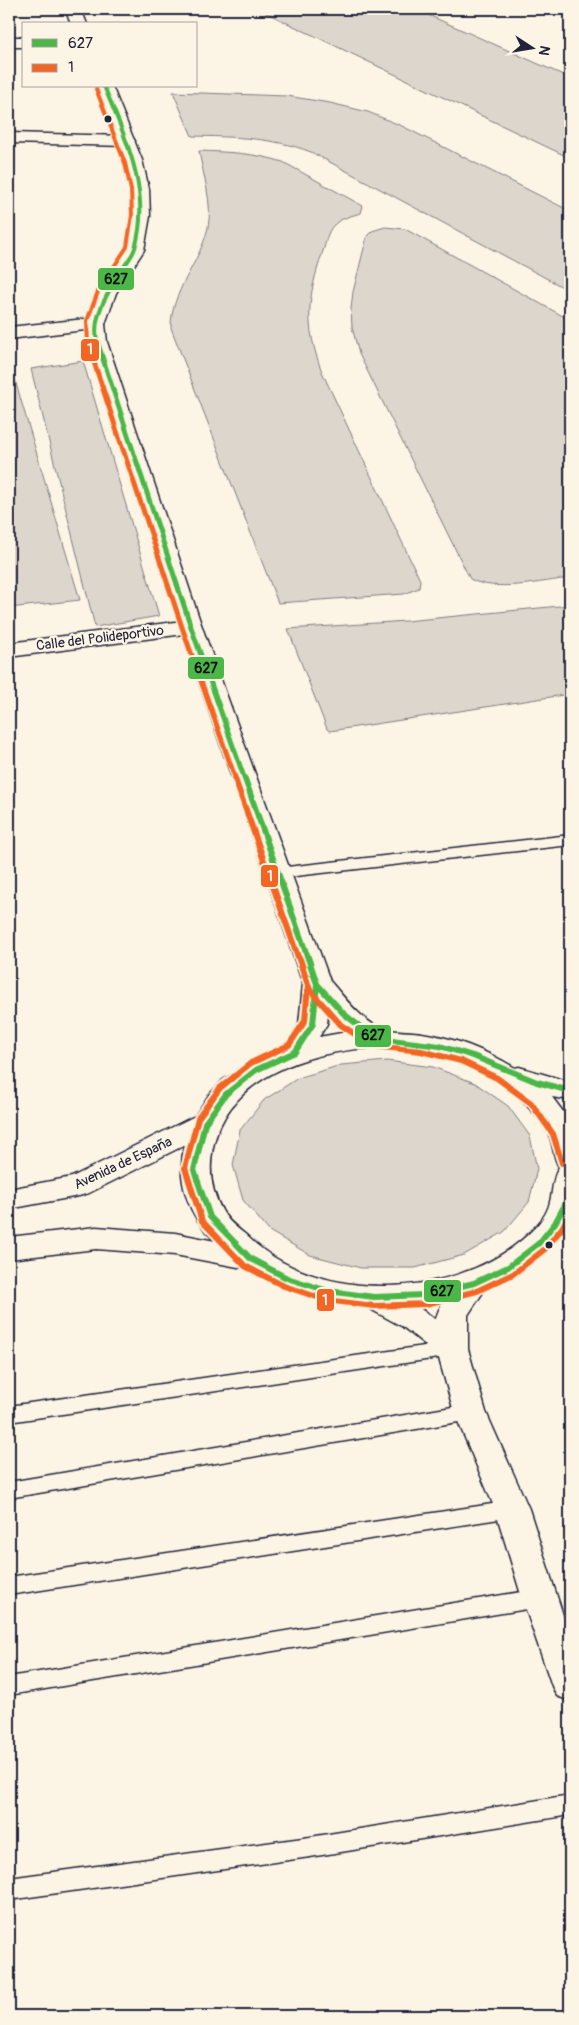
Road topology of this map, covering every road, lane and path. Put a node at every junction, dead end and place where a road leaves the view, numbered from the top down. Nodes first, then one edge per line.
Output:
1 (73, 9) edge
2 (78, 22) edge
3 (9, 42) edge
4 (22, 42) edge
5 (105, 88) edge
6 (9, 138) edge
7 (126, 141) junction
8 (95, 324) junction
9 (9, 332) edge
10 (191, 627) junction
11 (9, 650) edge
12 (570, 840) edge
13 (278, 873) junction
14 (318, 984) junction
15 (378, 1039) junction
16 (295, 1052) junction
17 (502, 1070) junction
18 (570, 1091) edge
19 (205, 1124) junction
20 (570, 1161) edge
21 (570, 1174) edge
22 (9, 1199) edge
23 (568, 1202) edge
24 (9, 1248) edge
25 (251, 1259) junction
26 (474, 1283) junction
27 (374, 1298) junction
28 (452, 1349) junction
29 (470, 1412) junction
30 (9, 1414) edge
31 (9, 1490) edge
32 (512, 1509) junction
33 (9, 1586) edge
34 (539, 1598) junction
35 (9, 1686) edge
36 (570, 1686) edge
37 (570, 1805) edge
38 (9, 1889) edge

1 - 2 street
3 - 4 street
5 - 7 street
6 - 7 street
7 - 8 street
8 - 9 street
8 - 10 street
10 - 11 street, Calle del Polideportivo
10 - 13 street
12 - 13 lane
13 - 14 street
14 - 15 street
14 - 16 street
15 - 16 street
15 - 17 street
16 - 19 street
17 - 18 street
17 - 20 street
19 - 22 street, Avenida de España
19 - 25 street
21 - 23 street
23 - 26 street
24 - 25 street
25 - 27 street
26 - 27 street
26 - 28 street
27 - 28 street
28 - 29 street
28 - 30 lane
29 - 31 lane
29 - 32 street
32 - 33 lane
32 - 34 street
34 - 35 lane
34 - 36 street
37 - 38 lane

